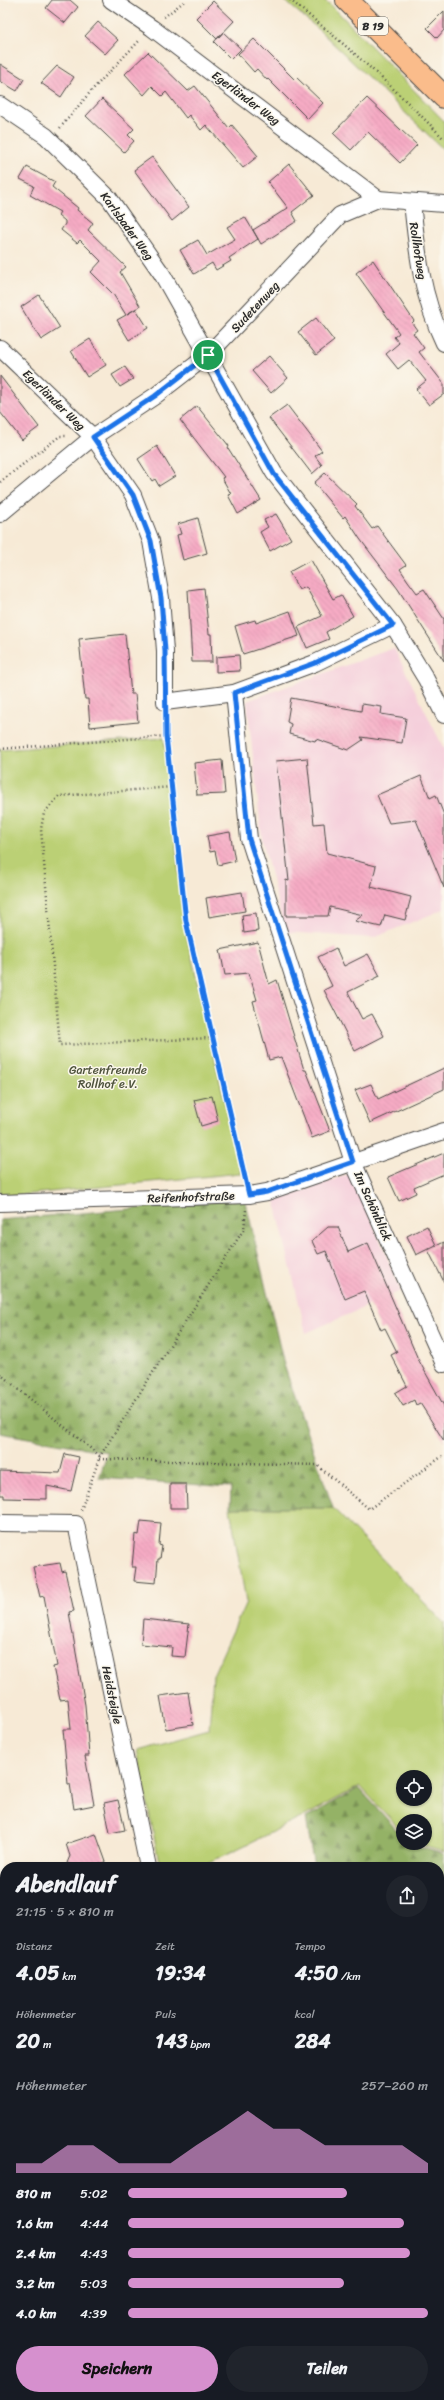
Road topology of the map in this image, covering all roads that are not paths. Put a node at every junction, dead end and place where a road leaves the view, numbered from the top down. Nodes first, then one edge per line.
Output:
1 (111, 0) edge
2 (347, 0) edge
3 (444, 97) edge
4 (0, 105) edge
5 (378, 199) junction
6 (412, 202) junction
7 (444, 204) edge
8 (444, 344) edge
9 (0, 348) edge
10 (208, 355) junction
11 (93, 437) junction
12 (0, 514) edge
13 (393, 625) junction
14 (234, 693) junction
15 (444, 715) edge
16 (444, 1131) edge
17 (353, 1162) junction
18 (0, 1203) edge
19 (444, 1364) edge
20 (0, 1522) edge
21 (147, 1862) edge

1 - 5 street, Egerländer Weg
2 - 3 main road, B 19
4 - 10 street, Karlsbader Weg
5 - 6 street, Sudetenweg
5 - 10 street, Sudetenweg
6 - 7 street, Sudetenweg
6 - 8 street, Rollhofweg
9 - 11 street, Egerländer Weg
10 - 11 street, Sudetenweg
10 - 13 street, Karlsbader Weg
11 - 12 street, Sudetenweg
11 - 14 street, Egerländer Weg
13 - 14 street
13 - 15 street, Karlsbader Weg
14 - 17 street, Im Schönblick
16 - 17 street, Reifenhofstraße
17 - 18 street, Reifenhofstraße
17 - 19 street, Im Schönblick
20 - 21 street, Heidsteigle

